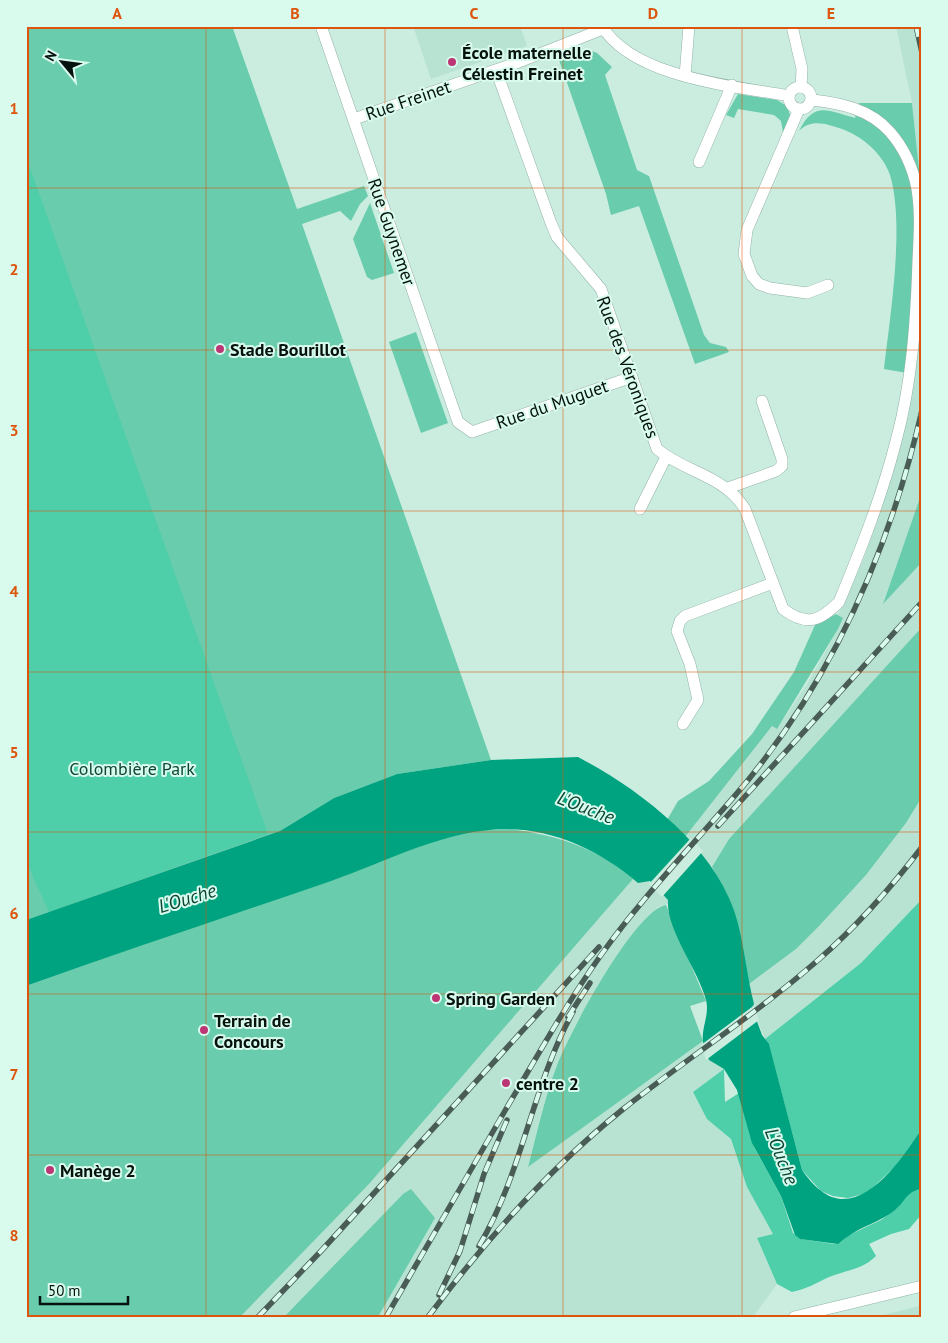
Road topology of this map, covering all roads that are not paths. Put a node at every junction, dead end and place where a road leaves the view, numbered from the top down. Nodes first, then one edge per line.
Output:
1 (321, 26) edge
2 (689, 26) edge
3 (792, 26) edge
4 (602, 28) edge
5 (496, 70) junction
6 (685, 76) junction
7 (732, 85) junction
8 (801, 86) junction
9 (789, 96) junction
10 (812, 100) junction
11 (799, 109) junction
12 (354, 118) junction
13 (699, 162) dead end
14 (828, 285) dead end
15 (632, 377) junction
16 (762, 401) dead end
17 (472, 432) joint
18 (666, 457) junction
19 (728, 488) junction
20 (640, 509) dead end
21 (773, 583) junction
22 (683, 724) dead end
23 (922, 1286) edge
24 (794, 1317) edge

1 - 12 street, Rue Guynemer
2 - 6 street
3 - 8 street
4 - 5 street, Rue Freinet
4 - 6 street
5 - 12 street, Rue Freinet
5 - 15 street, Rue des Véroniques
6 - 7 street
7 - 9 street
7 - 13 street
8 - 9 street
8 - 10 street
9 - 11 street
10 - 11 street
10 - 21 street, Rue des Véroniques
11 - 14 street
12 - 17 street, Rue Guynemer
15 - 17 street, Rue du Muguet
15 - 18 street, Rue des Véroniques
16 - 19 street
18 - 19 street, Rue des Véroniques
18 - 20 street
19 - 21 street, Rue des Véroniques
21 - 22 street
23 - 24 street

